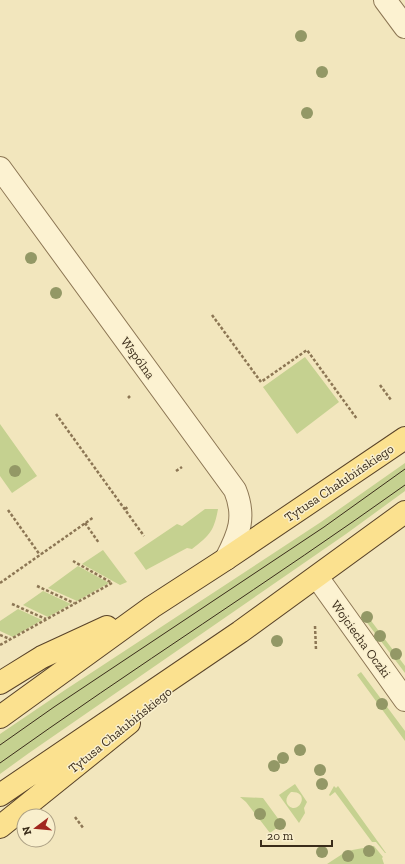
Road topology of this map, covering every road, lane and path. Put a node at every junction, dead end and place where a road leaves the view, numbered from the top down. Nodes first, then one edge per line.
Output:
1 (385, 0) edge
2 (405, 27) edge
3 (0, 168) edge
4 (212, 315) dead end
5 (380, 385) dead end
6 (391, 400) dead end
7 (56, 414) dead end
8 (358, 419) dead end
9 (405, 438) edge
10 (182, 467) dead end
11 (176, 471) dead end
12 (129, 506) dead end
13 (124, 509) junction
14 (8, 510) dead end
15 (405, 512) edge
16 (94, 517) dead end
17 (85, 523) junction
18 (144, 536) dead end
19 (99, 543) dead end
20 (40, 555) junction
21 (226, 559) junction
22 (73, 561) dead end
23 (317, 577) junction
24 (0, 583) edge
25 (37, 586) dead end
26 (74, 603) junction
27 (12, 604) dead end
28 (152, 607) junction
29 (46, 619) junction
30 (315, 626) dead end
31 (240, 632) junction
32 (0, 635) edge
33 (10, 639) junction
34 (0, 645) edge
35 (316, 650) dead end
36 (0, 683) edge
37 (405, 700) edge
38 (0, 717) edge
39 (0, 795) edge
40 (75, 817) dead end
41 (0, 827) edge
42 (84, 829) dead end

1 - 2 street
3 - 21 street, Wspólna
4 - 8 path
5 - 6 path
7 - 13 path
9 - 21 main road, Tytusa Chałubińskiego
10 - 11 path
12 - 13 path
13 - 18 path
14 - 20 path
15 - 23 main road, Tytusa Chałubińskiego
16 - 17 path
17 - 19 path
17 - 20 path
20 - 24 path
21 - 28 main road, Tytusa Chałubińskiego
22 - 26 path
23 - 31 main road, Tytusa Chałubińskiego
23 - 37 street, Wojciecha Oczki
25 - 26 path
26 - 29 path
27 - 29 path
28 - 36 main road, Tytusa Chałubińskiego
28 - 38 main road, Tytusa Chałubińskiego
29 - 33 path
30 - 35 path
31 - 39 main road, Tytusa Chałubińskiego
31 - 41 main road, Tytusa Chałubińskiego
32 - 33 path
33 - 34 path
40 - 42 path

